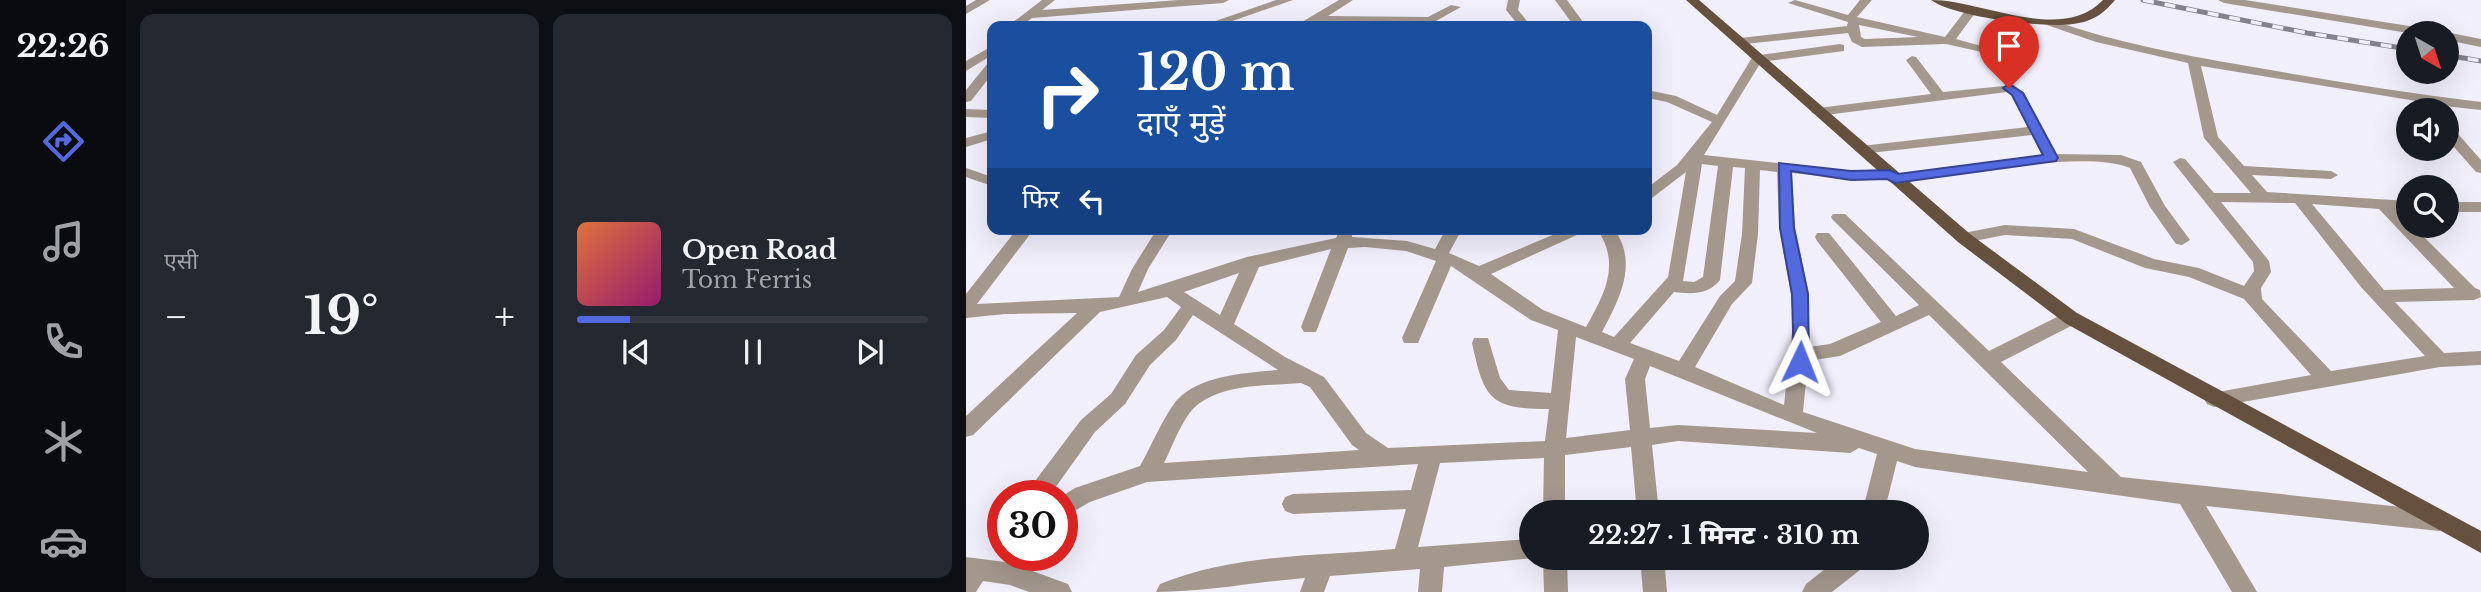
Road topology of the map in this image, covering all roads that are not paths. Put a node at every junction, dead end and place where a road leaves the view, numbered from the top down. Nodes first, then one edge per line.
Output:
1 (984, 0) edge
2 (1049, 0) edge
3 (1109, 0) edge
4 (1223, 0) edge
5 (1287, 0) edge
6 (1347, 0) edge
7 (1514, 0) edge
8 (1561, 0) edge
9 (1692, 0) edge
10 (1866, 0) edge
11 (1937, 0) edge
12 (2109, 0) edge
13 (2224, 0) edge
14 (1195, 1) edge
15 (1796, 2) edge
16 (1456, 3) edge
17 (1098, 9) junction
18 (1972, 9) junction
19 (966, 11) edge
20 (1027, 15) junction
21 (1020, 21) edge
22 (1222, 21) edge
23 (1310, 21) edge
24 (1428, 21) edge
25 (1453, 21) edge
26 (1521, 21) edge
27 (1576, 21) edge
28 (2048, 22) junction
29 (1852, 23) junction
30 (1797, 25) junction
31 (2396, 28) edge
32 (2459, 39) edge
33 (1949, 40) junction
34 (1740, 42) junction
35 (2481, 43) edge
36 (1840, 48) dead end
37 (1986, 49) dead end
38 (987, 53) edge
39 (1757, 59) junction
40 (1912, 60) dead end
41 (2193, 61) junction
42 (966, 66) edge
43 (987, 73) edge
44 (987, 81) edge
45 (979, 83) junction
46 (987, 92) edge
47 (1652, 94) edge
48 (1938, 95) junction
49 (966, 98) edge
50 (2396, 99) edge
51 (2459, 106) edge
52 (2481, 106) edge
53 (1818, 112) junction
54 (966, 113) edge
55 (987, 114) edge
56 (1720, 121) junction
57 (2036, 130) junction
58 (987, 137) edge
59 (966, 143) edge
60 (2459, 144) edge
61 (1861, 150) junction
62 (1696, 156) junction
63 (2051, 158) junction
64 (1726, 162) junction
65 (2180, 162) dead end
66 (1753, 164) junction
67 (1784, 166) junction
68 (2481, 169) edge
69 (2238, 170) junction
70 (968, 175) edge
71 (2331, 175) dead end
72 (1892, 176) junction
73 (987, 181) edge
74 (1652, 192) edge
75 (2263, 197) junction
76 (2210, 198) junction
77 (2300, 200) junction
78 (2384, 205) junction
79 (2396, 206) edge
80 (2459, 207) edge
81 (2481, 207) edge
82 (1839, 217) dead end
83 (1021, 235) edge
84 (1161, 235) edge
85 (1344, 235) edge
86 (1452, 235) edge
87 (1568, 235) edge
88 (1609, 235) edge
89 (1823, 237) dead end
90 (1964, 238) junction
91 (2182, 240) dead end
92 (1443, 257) junction
93 (1253, 261) junction
94 (1479, 273) junction
95 (1672, 286) junction
96 (1168, 290) junction
97 (2475, 294) edge
98 (2252, 295) junction
99 (2380, 296) junction
100 (1126, 302) junction
101 (1192, 304) junction
102 (966, 306) edge
103 (1095, 306) junction
104 (1932, 307) junction
105 (966, 312) edge
106 (2071, 318) junction
107 (1225, 325) junction
108 (1894, 325) junction
109 (1568, 326) junction
110 (1310, 327) dead end
111 (1591, 335) junction
112 (1411, 338) dead end
113 (1481, 343) dead end
114 (1616, 345) junction
115 (1800, 355) junction
116 (1645, 356) junction
117 (2481, 358) edge
118 (2440, 360) junction
119 (1987, 361) junction
120 (1683, 370) junction
121 (1305, 375) junction
122 (2326, 379) junction
123 (2214, 399) junction
124 (1559, 401) junction
125 (1793, 417) junction
126 (966, 429) edge
127 (1640, 436) junction
128 (1555, 447) junction
129 (1884, 448) junction
130 (1431, 456) junction
131 (1385, 457) junction
132 (1147, 473) junction
133 (1050, 480) edge
134 (2115, 485) junction
135 (2187, 495) junction
136 (1078, 498) edge
137 (1417, 499) junction
138 (1554, 500) edge
139 (1647, 500) edge
140 (1875, 500) edge
141 (1293, 504) dead end
142 (2439, 521) junction
143 (2481, 543) edge
144 (1519, 550) edge
145 (1433, 559) junction
146 (1403, 561) junction
147 (1321, 567) junction
148 (1555, 570) edge
149 (1653, 570) edge
150 (1842, 570) edge
151 (1012, 571) edge
152 (970, 574) edge
153 (1010, 574) junction
154 (1060, 592) edge
155 (1168, 592) edge
156 (1312, 592) edge
157 (1430, 592) edge
158 (1556, 592) edge
159 (1655, 592) edge
160 (1814, 592) edge
161 (2245, 592) edge

1 - 19 street
2 - 20 street
3 - 17 street
4 - 14 street
5 - 22 street
6 - 23 street
7 - 26 street
8 - 27 street
9 - 34 main road
10 - 29 street
11 - 18 main road
12 - 28 main road
13 - 31 street
14 - 17 street
15 - 29 street
15 - 30 street
16 - 24 street
16 - 25 street
17 - 20 street
18 - 28 main road
18 - 33 street
20 - 21 street
28 - 41 street
29 - 30 street
29 - 33 street
29 - 33 street
30 - 34 street
32 - 35 street
33 - 37 street
34 - 39 main road
36 - 39 street
38 - 42 street
39 - 53 main road
39 - 56 street
40 - 48 street
41 - 50 street
41 - 69 street
43 - 45 street
44 - 45 street
45 - 49 street
46 - 49 street
47 - 56 street
48 - 53 street
48 - 57 street
51 - 52 street
53 - 61 main road
54 - 55 street
56 - 62 street
57 - 61 street
57 - 63 street
58 - 59 street
60 - 68 street
61 - 72 main road
62 - 64 street
62 - 74 street
62 - 95 street
63 - 72 street
63 - 91 street
64 - 66 street
64 - 95 street
65 - 76 street
66 - 67 street
66 - 120 street
67 - 72 street
67 - 115 street
69 - 71 street
69 - 75 street
70 - 73 street
72 - 90 main road
75 - 76 street
75 - 77 street
76 - 98 street
77 - 78 street
77 - 99 street
78 - 79 street
78 - 97 street
80 - 81 street
82 - 104 street
83 - 102 street
84 - 100 street
85 - 92 street
85 - 93 street
85 - 110 street
86 - 92 street
87 - 94 street
88 - 111 street
89 - 108 street
90 - 98 street
90 - 106 main road
92 - 94 street
92 - 112 street
93 - 96 street
93 - 107 street
94 - 109 street
95 - 114 street
96 - 100 street
96 - 101 street
97 - 99 street
98 - 122 street
99 - 118 street
100 - 103 street
101 - 107 street
101 - 133 street
103 - 105 street
103 - 126 street
104 - 108 street
104 - 119 street
106 - 119 street
106 - 123 main road
107 - 121 street
108 - 115 street
109 - 111 street
109 - 124 street
111 - 114 street
113 - 124 street
114 - 116 street
115 - 125 street
116 - 120 street
116 - 127 street
117 - 118 street
118 - 122 street
119 - 134 street
120 - 125 street
121 - 131 street
121 - 132 street
122 - 123 street
123 - 142 main road
124 - 128 street
125 - 129 street
127 - 128 street
127 - 129 street
127 - 139 street
128 - 130 street
128 - 138 street
129 - 134 street
129 - 140 street
130 - 131 street
130 - 137 street
131 - 132 street
132 - 136 street
134 - 135 street
135 - 142 street
135 - 161 street
137 - 141 street
137 - 146 street
142 - 143 main road
144 - 145 street
145 - 146 street
145 - 157 street
146 - 147 street
147 - 155 street
147 - 156 street
148 - 158 street
149 - 159 street
150 - 160 street
151 - 153 street
152 - 153 street
153 - 154 street

